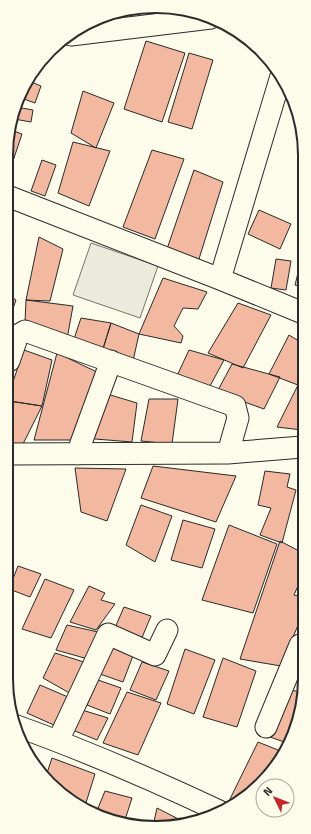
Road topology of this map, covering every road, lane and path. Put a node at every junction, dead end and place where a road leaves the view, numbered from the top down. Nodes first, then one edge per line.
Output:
1 (197, 20) edge
2 (81, 34) edge
3 (279, 84) edge
4 (13, 198) edge
5 (220, 279) junction
6 (298, 311) edge
7 (13, 350) edge
8 (111, 362) junction
9 (298, 447) edge
10 (228, 453) junction
11 (13, 454) edge
12 (77, 454) junction
13 (167, 630) dead end
14 (298, 650) edge
15 (266, 727) dead end
16 (22, 728) edge
17 (58, 741) junction
18 (213, 808) edge

1 - 2 street
3 - 5 street
4 - 5 street
5 - 6 street
7 - 8 street
8 - 10 street
8 - 12 street
9 - 10 street
10 - 12 street
11 - 12 street
13 - 17 street
14 - 15 street
16 - 17 street
17 - 18 street

